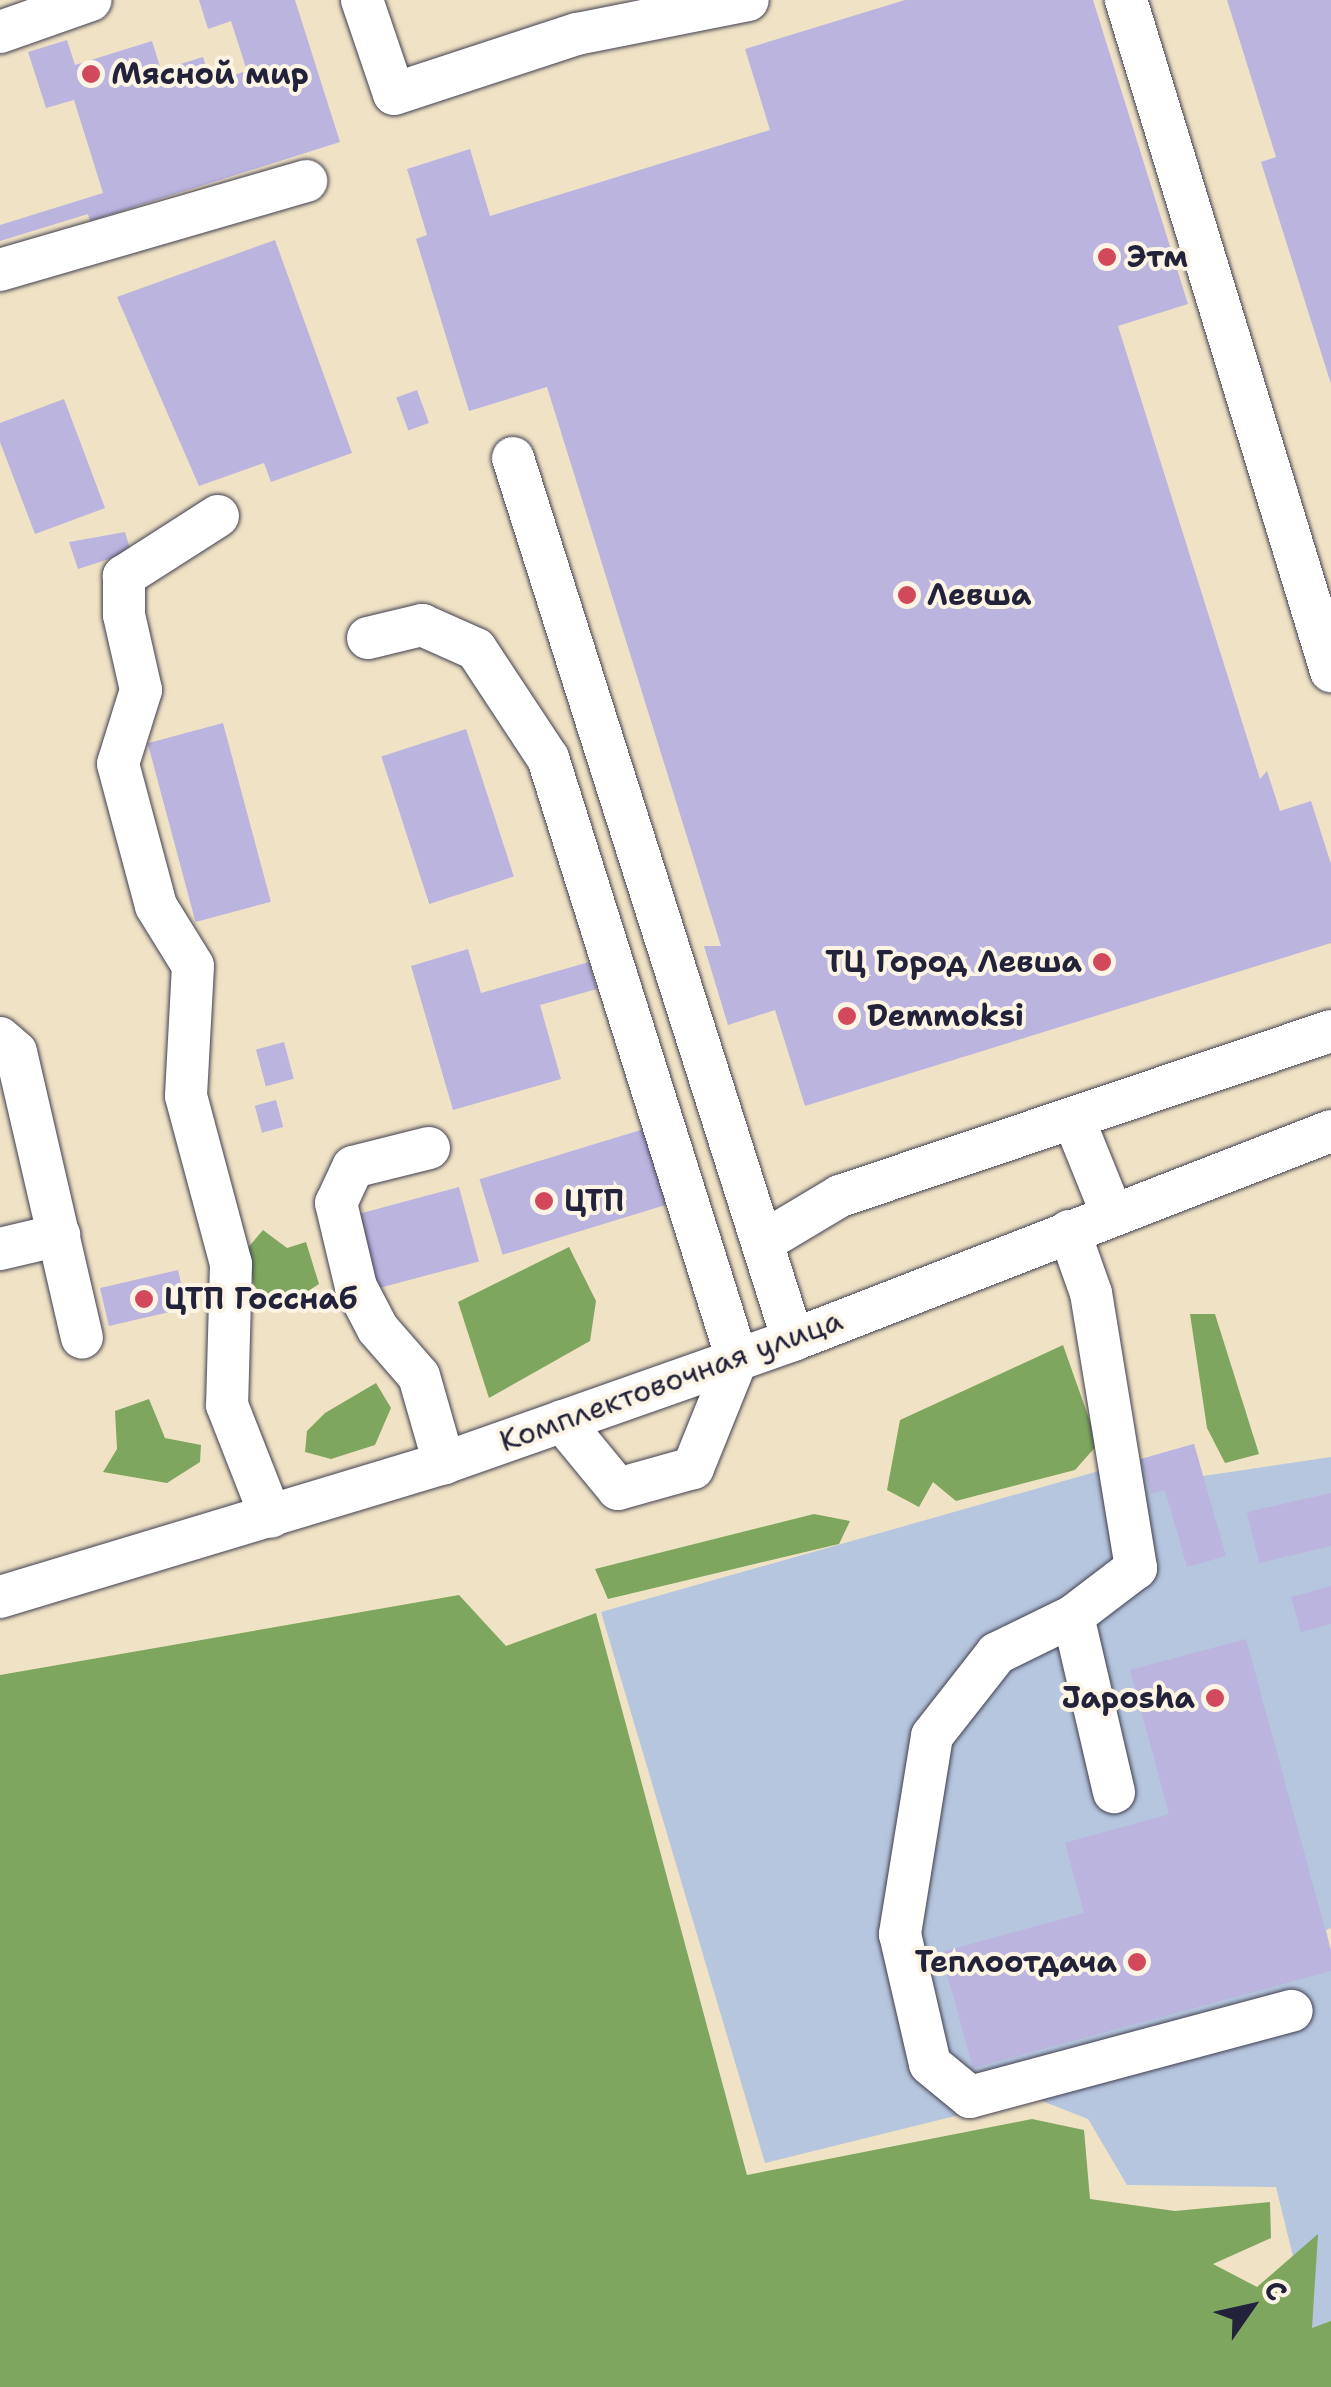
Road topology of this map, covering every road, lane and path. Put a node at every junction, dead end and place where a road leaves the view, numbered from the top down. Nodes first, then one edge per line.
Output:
1 (91, 0) edge
2 (362, 0) edge
3 (748, 0) edge
4 (1126, 0) edge
5 (0, 32) edge
6 (306, 181) dead end
7 (0, 270) edge
8 (513, 458) dead end
9 (218, 516) dead end
10 (368, 638) dead end
11 (1331, 671) edge
12 (1331, 1031) edge
13 (0, 1038) edge
14 (14, 1108) edge
15 (1074, 1120) junction
16 (1331, 1131) edge
17 (430, 1148) dead end
18 (1112, 1214) junction
19 (1068, 1231) junction
20 (58, 1235) junction
21 (763, 1242) junction
22 (0, 1250) edge
23 (82, 1337) dead end
24 (794, 1340) junction
25 (737, 1359) junction
26 (562, 1421) junction
27 (444, 1463) junction
28 (271, 1517) junction
29 (0, 1597) edge
30 (1073, 1616) junction
31 (1114, 1792) dead end
32 (1292, 2011) dead end

1 - 5 street
2 - 3 street
4 - 11 street
6 - 7 street
8 - 21 street
9 - 28 street
10 - 25 street
12 - 15 street
13 - 14 street
14 - 20 street
15 - 18 street
15 - 21 street
16 - 18 street, Комплектовочная улица
17 - 27 street
18 - 19 street, Комплектовочная улица
19 - 24 street, Комплектовочная улица
19 - 30 street
20 - 22 street
20 - 23 street
21 - 24 street
24 - 25 street, Комплектовочная улица
25 - 26 street, Комплектовочная улица
25 - 26 street
26 - 27 street, Комплектовочная улица
27 - 28 street, Комплектовочная улица
28 - 29 street, Комплектовочная улица
30 - 31 street
30 - 32 street

